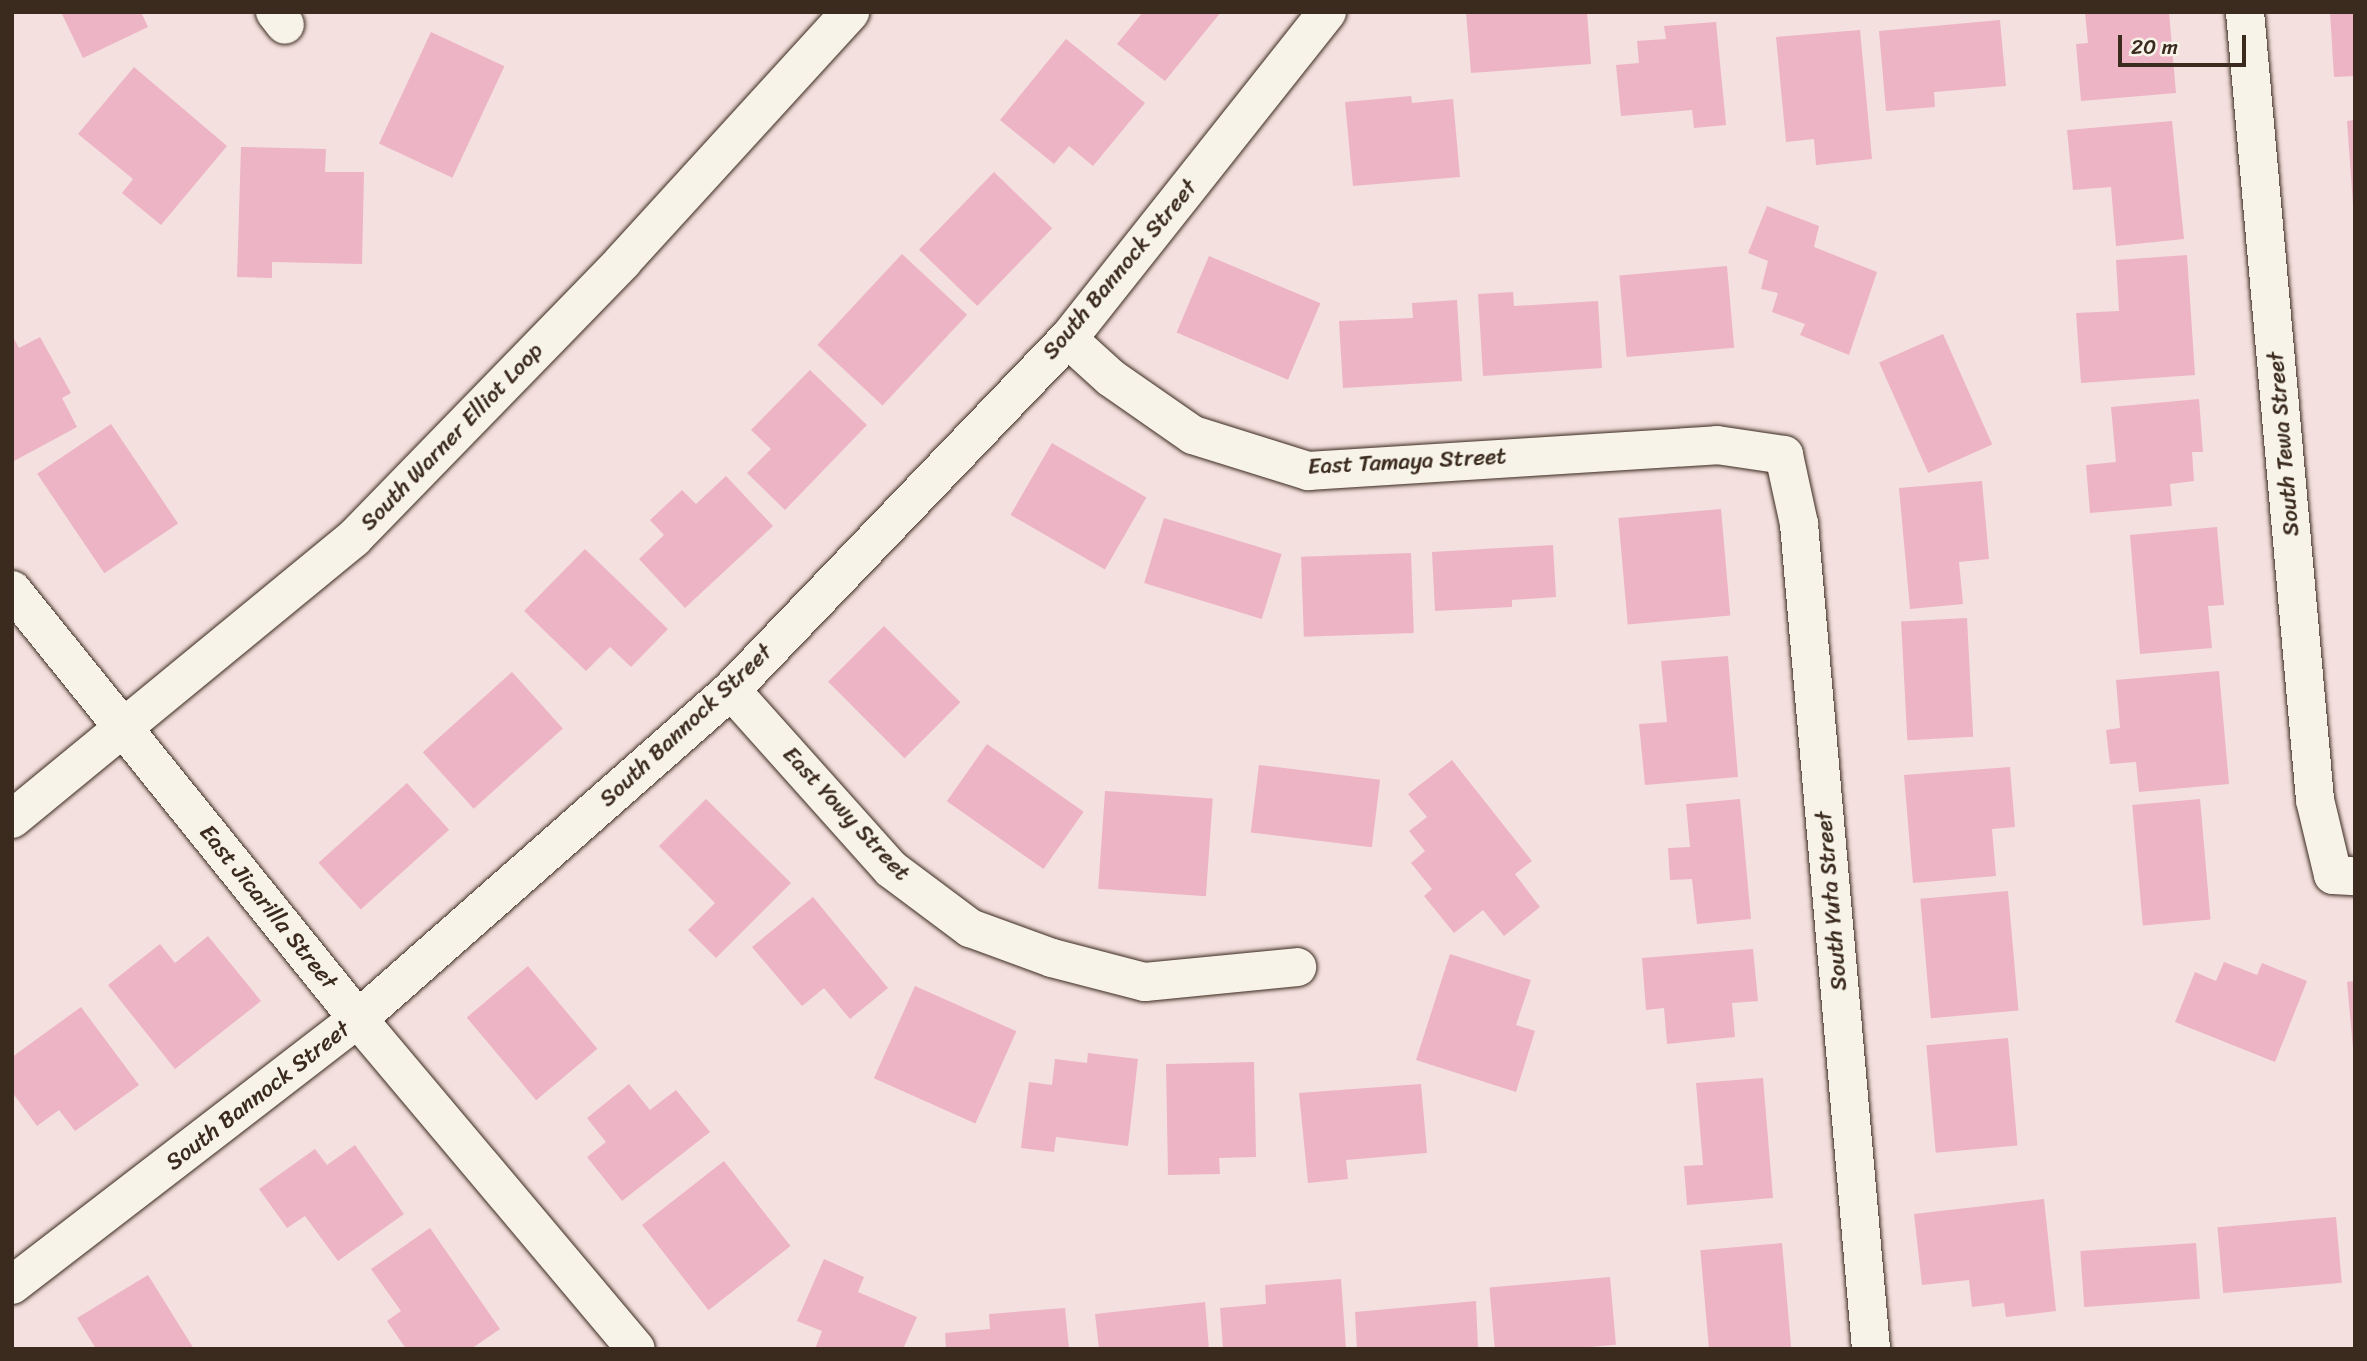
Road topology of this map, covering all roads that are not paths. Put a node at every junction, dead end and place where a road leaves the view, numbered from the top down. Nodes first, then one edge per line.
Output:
1 (849, 12) edge
2 (1327, 12) edge
3 (2245, 12) edge
4 (1068, 339) junction
5 (1784, 455) joint
6 (12, 590) edge
7 (731, 691) junction
8 (122, 729) junction
9 (12, 818) edge
10 (2344, 875) edge
11 (1297, 967) dead end
12 (358, 1019) junction
13 (12, 1285) edge
14 (636, 1349) edge
15 (1871, 1349) edge

1 - 8 street, South Warner Elliot Loop
2 - 4 street, South Bannock Street
3 - 10 street, South Tewa Street
4 - 5 street, East Tamaya Street
4 - 7 street, South Bannock Street
5 - 15 street, South Yuta Street
6 - 8 street, East Jicarilla Street
7 - 11 street, East Yowy Street
7 - 12 street, South Bannock Street
8 - 9 street, South Warner Elliot Loop
8 - 12 street, East Jicarilla Street
12 - 13 street, South Bannock Street
12 - 14 street, East Jicarilla Street

